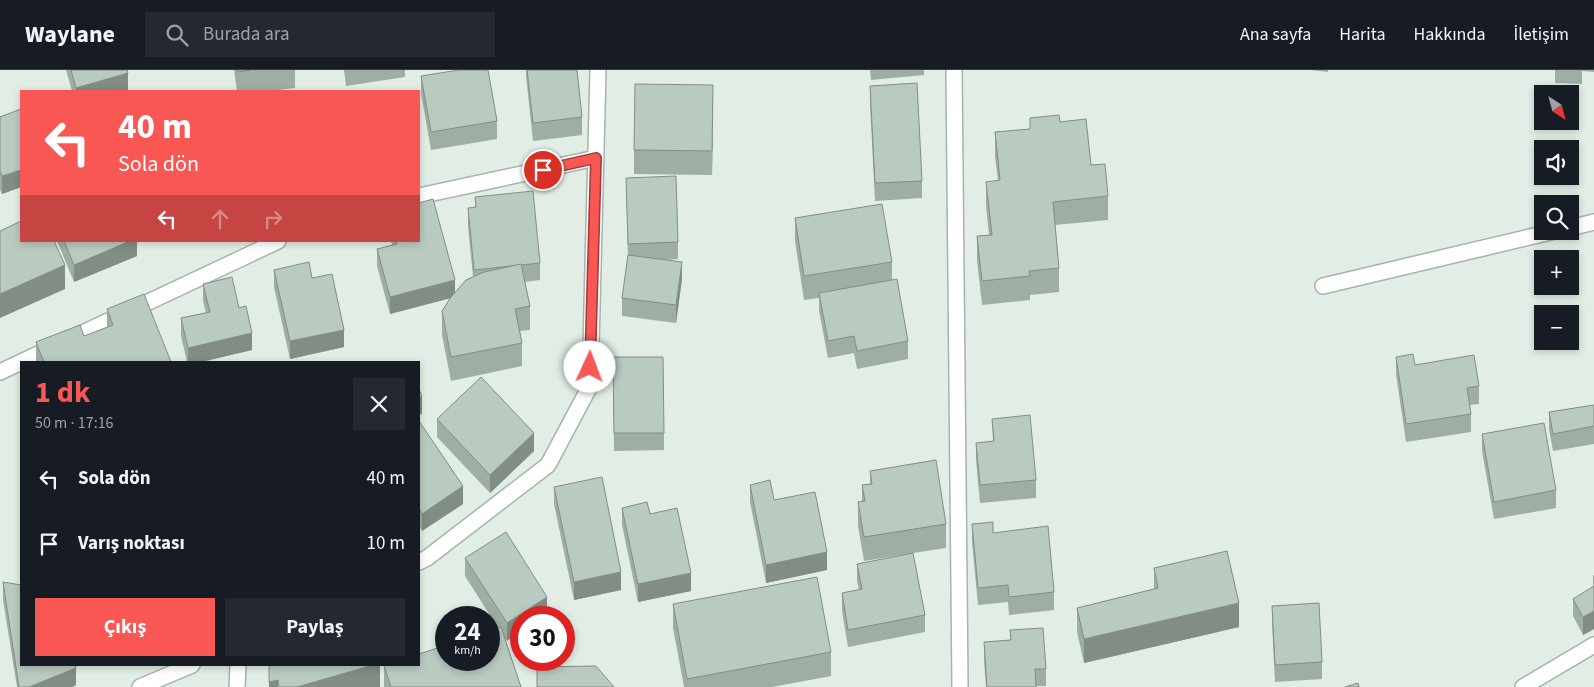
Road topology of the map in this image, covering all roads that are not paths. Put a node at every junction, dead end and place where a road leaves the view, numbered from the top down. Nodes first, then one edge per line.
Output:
1 (598, 70) edge
2 (954, 70) edge
3 (596, 158) junction
4 (420, 196) edge
5 (1594, 222) edge
6 (1579, 226) edge
7 (1534, 236) edge
8 (276, 242) edge
9 (1323, 286) dead end
10 (23, 361) edge
11 (20, 363) edge
12 (0, 372) edge
13 (420, 562) edge
14 (1594, 645) edge
15 (190, 666) edge
16 (238, 666) edge
17 (140, 687) edge
18 (238, 687) edge
19 (960, 687) edge
20 (1522, 687) edge

1 - 3 street
2 - 19 street
3 - 4 street
3 - 13 street
5 - 6 street
7 - 9 street
8 - 10 street
11 - 12 street
14 - 20 street
15 - 17 street
16 - 18 street

